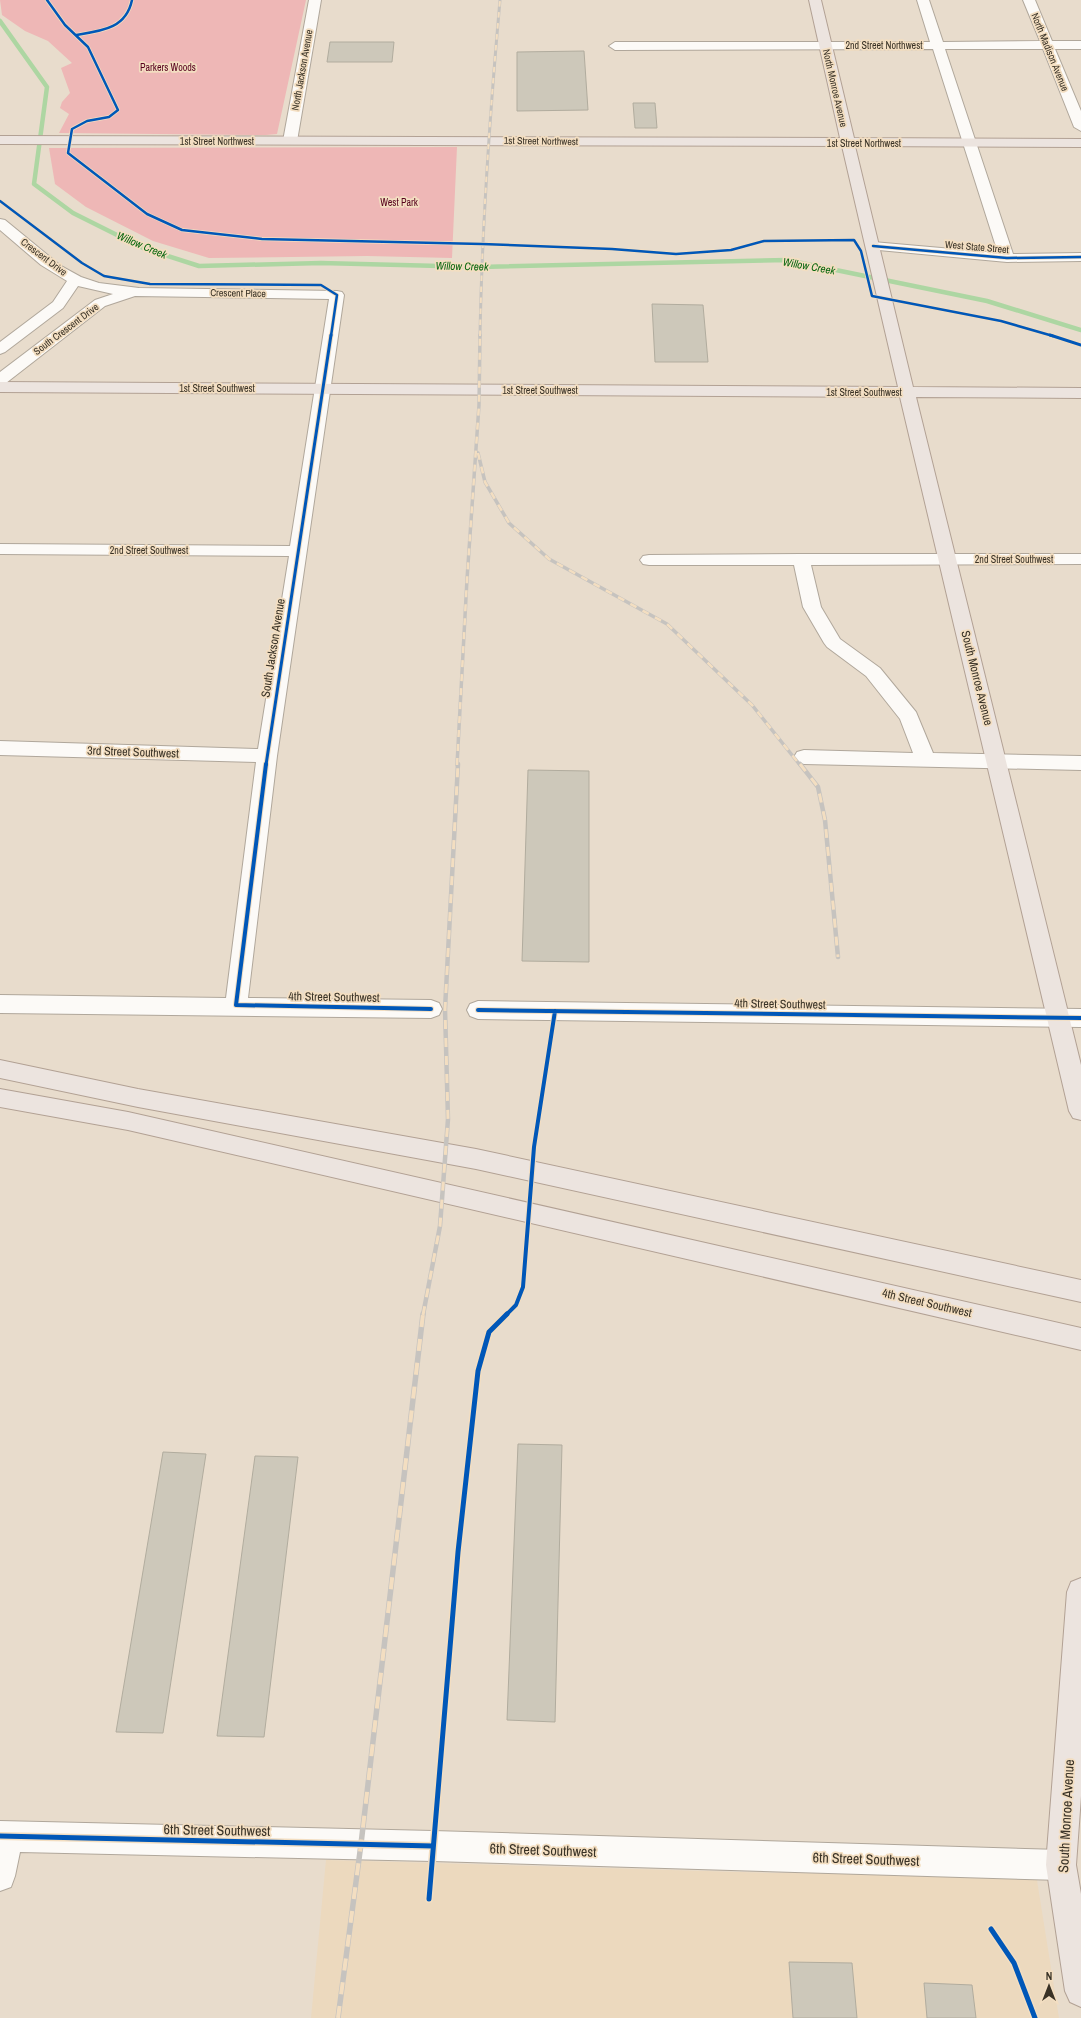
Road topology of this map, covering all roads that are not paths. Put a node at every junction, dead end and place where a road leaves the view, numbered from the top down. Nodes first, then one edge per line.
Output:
1 (315, 0) edge
2 (815, 0) edge
3 (923, 0) edge
4 (1029, 0) edge
5 (825, 45) junction
6 (938, 45) junction
7 (1047, 45) junction
8 (1081, 45) edge
9 (615, 46) dead end
10 (1081, 127) edge
11 (0, 140) edge
12 (290, 141) junction
13 (847, 143) junction
14 (970, 143) junction
15 (1081, 143) edge
16 (0, 223) edge
17 (873, 249) junction
18 (1081, 257) edge
19 (1007, 258) junction
20 (76, 280) junction
21 (139, 292) junction
22 (337, 295) joint
23 (0, 349) edge
24 (0, 380) edge
25 (0, 387) edge
26 (323, 389) junction
27 (908, 392) junction
28 (1081, 393) edge
29 (0, 549) edge
30 (298, 552) junction
31 (948, 558) junction
32 (801, 559) junction
33 (1081, 559) edge
34 (649, 560) dead end
35 (0, 748) edge
36 (266, 756) junction
37 (804, 757) dead end
38 (926, 760) junction
39 (997, 763) junction
40 (1081, 763) edge
41 (0, 1004) edge
42 (236, 1005) junction
43 (431, 1009) dead end
44 (478, 1010) dead end
45 (1058, 1017) junction
46 (1081, 1018) edge
47 (0, 1069) edge
48 (0, 1098) edge
49 (1081, 1111) edge
50 (1081, 1291) edge
51 (1081, 1340) edge
52 (1081, 1592) edge
53 (4, 1836) edge
54 (1061, 1865) junction
55 (0, 1876) edge
56 (1081, 1991) edge

1 - 12 street, North Jackson Avenue
2 - 5 main road, North Monroe Avenue
3 - 6 street
4 - 7 street, North Madison Avenue
5 - 6 street, 2nd Street Northwest
5 - 9 street, 2nd Street Northwest
5 - 13 main road, North Monroe Avenue
6 - 7 street, 2nd Street Northwest
6 - 14 street
7 - 8 street, 2nd Street Northwest
7 - 10 street, North Madison Avenue
11 - 12 main road, 1st Street Northwest
12 - 13 main road, 1st Street Northwest
13 - 14 main road, 1st Street Northwest
13 - 17 main road, North Monroe Avenue
14 - 15 main road, 1st Street Northwest
14 - 19 street
16 - 20 street, Crescent Drive
17 - 19 street, West State Street
17 - 27 main road, South Monroe Avenue
18 - 19 street, West State Street
20 - 21 street, Crescent Drive
20 - 23 street, South Crescent Drive
21 - 22 street, Crescent Place
21 - 24 street, South Crescent Drive
22 - 26 street, South Jackson Avenue
25 - 26 main road, 1st Street Southwest
26 - 27 main road, 1st Street Southwest
26 - 30 street, South Jackson Avenue
27 - 28 main road, 1st Street Southwest
27 - 31 main road, South Monroe Avenue
29 - 30 street, 2nd Street Southwest
30 - 36 street, South Jackson Avenue
31 - 32 street, 2nd Street Southwest
31 - 33 street, 2nd Street Southwest
31 - 39 main road, South Monroe Avenue
32 - 34 street, 2nd Street Southwest
32 - 38 street
35 - 36 street, 3rd Street Southwest
36 - 42 street, South Jackson Avenue
37 - 38 street
38 - 39 street
39 - 40 street
39 - 45 main road, South Monroe Avenue
41 - 42 street, 4th Street Southwest
42 - 43 street, 4th Street Southwest
44 - 45 street, 4th Street Southwest
45 - 46 street, 4th Street Southwest
45 - 49 main road, South Monroe Avenue
47 - 50 main road
48 - 51 main road, 4th Street Southwest
52 - 54 main road, South Monroe Avenue
53 - 54 street, 6th Street Southwest
53 - 55 street
54 - 56 main road, South Monroe Avenue

